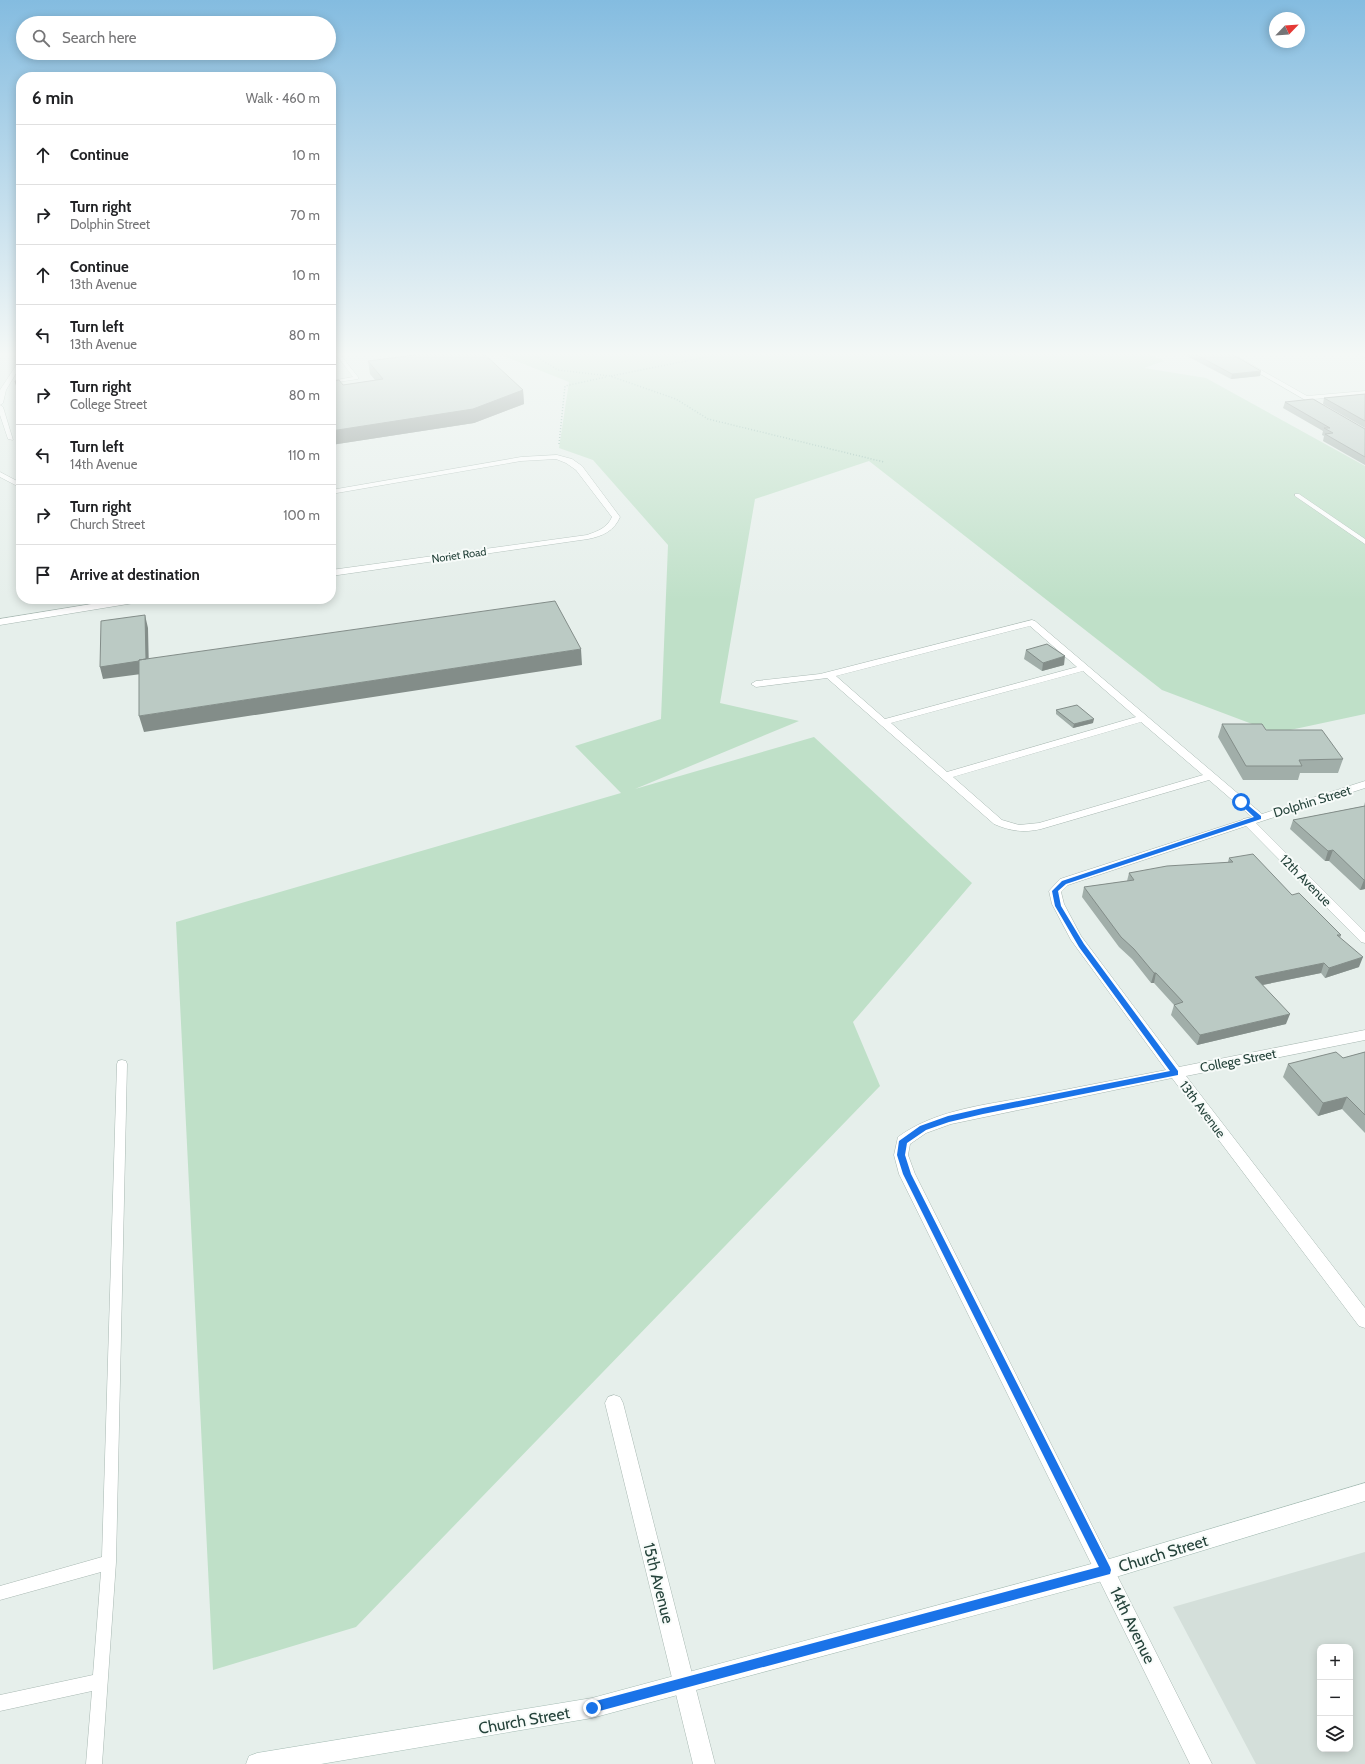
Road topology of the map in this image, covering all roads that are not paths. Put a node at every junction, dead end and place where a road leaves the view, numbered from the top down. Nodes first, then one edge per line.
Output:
1 (10, 435) edge
2 (11, 439) dead end
3 (0, 474) edge
4 (16, 483) edge
5 (336, 491) edge
6 (1297, 495) dead end
7 (1365, 542) edge
8 (336, 571) edge
9 (107, 604) edge
10 (0, 622) edge
11 (1084, 668) junction
12 (829, 674) junction
13 (756, 684) dead end
14 (1143, 718) junction
15 (884, 722) junction
16 (945, 776) junction
17 (1210, 776) junction
18 (1365, 784) edge
19 (1253, 819) junction
20 (1077, 878) joint
21 (1365, 939) edge
22 (1365, 1035) edge
23 (122, 1064) dead end
24 (1175, 1073) junction
25 (903, 1141) joint
26 (1365, 1321) edge
27 (614, 1403) dead end
28 (1365, 1492) edge
29 (109, 1562) junction
30 (1106, 1570) junction
31 (0, 1593) edge
32 (100, 1681) junction
33 (684, 1684) junction
34 (0, 1703) edge
35 (94, 1764) edge
36 (257, 1764) edge
37 (704, 1764) edge
38 (1202, 1764) edge

1 - 2 lane
3 - 4 street
5 - 8 street, Noriet Road
6 - 7 lane
9 - 10 street
11 - 12 street, 12th Avenue
11 - 14 street, 12th Avenue
11 - 15 street
12 - 13 street
12 - 15 street
14 - 16 street
14 - 17 street, 12th Avenue
15 - 16 street
16 - 17 street
17 - 19 street, 12th Avenue
18 - 19 street, Dolphin Street
19 - 20 street, Dolphin Street
19 - 21 street, 12th Avenue
20 - 24 street, 13th Avenue
22 - 24 street, College Street
23 - 29 lane
24 - 25 street, College Street
24 - 26 street, 13th Avenue
25 - 30 street, 14th Avenue
27 - 33 street, 15th Avenue
28 - 30 street, Church Street
29 - 31 lane
29 - 32 lane
30 - 33 street, Church Street
30 - 38 street, 14th Avenue
32 - 34 lane
32 - 35 lane
33 - 36 street, Church Street
33 - 37 street, 15th Avenue

